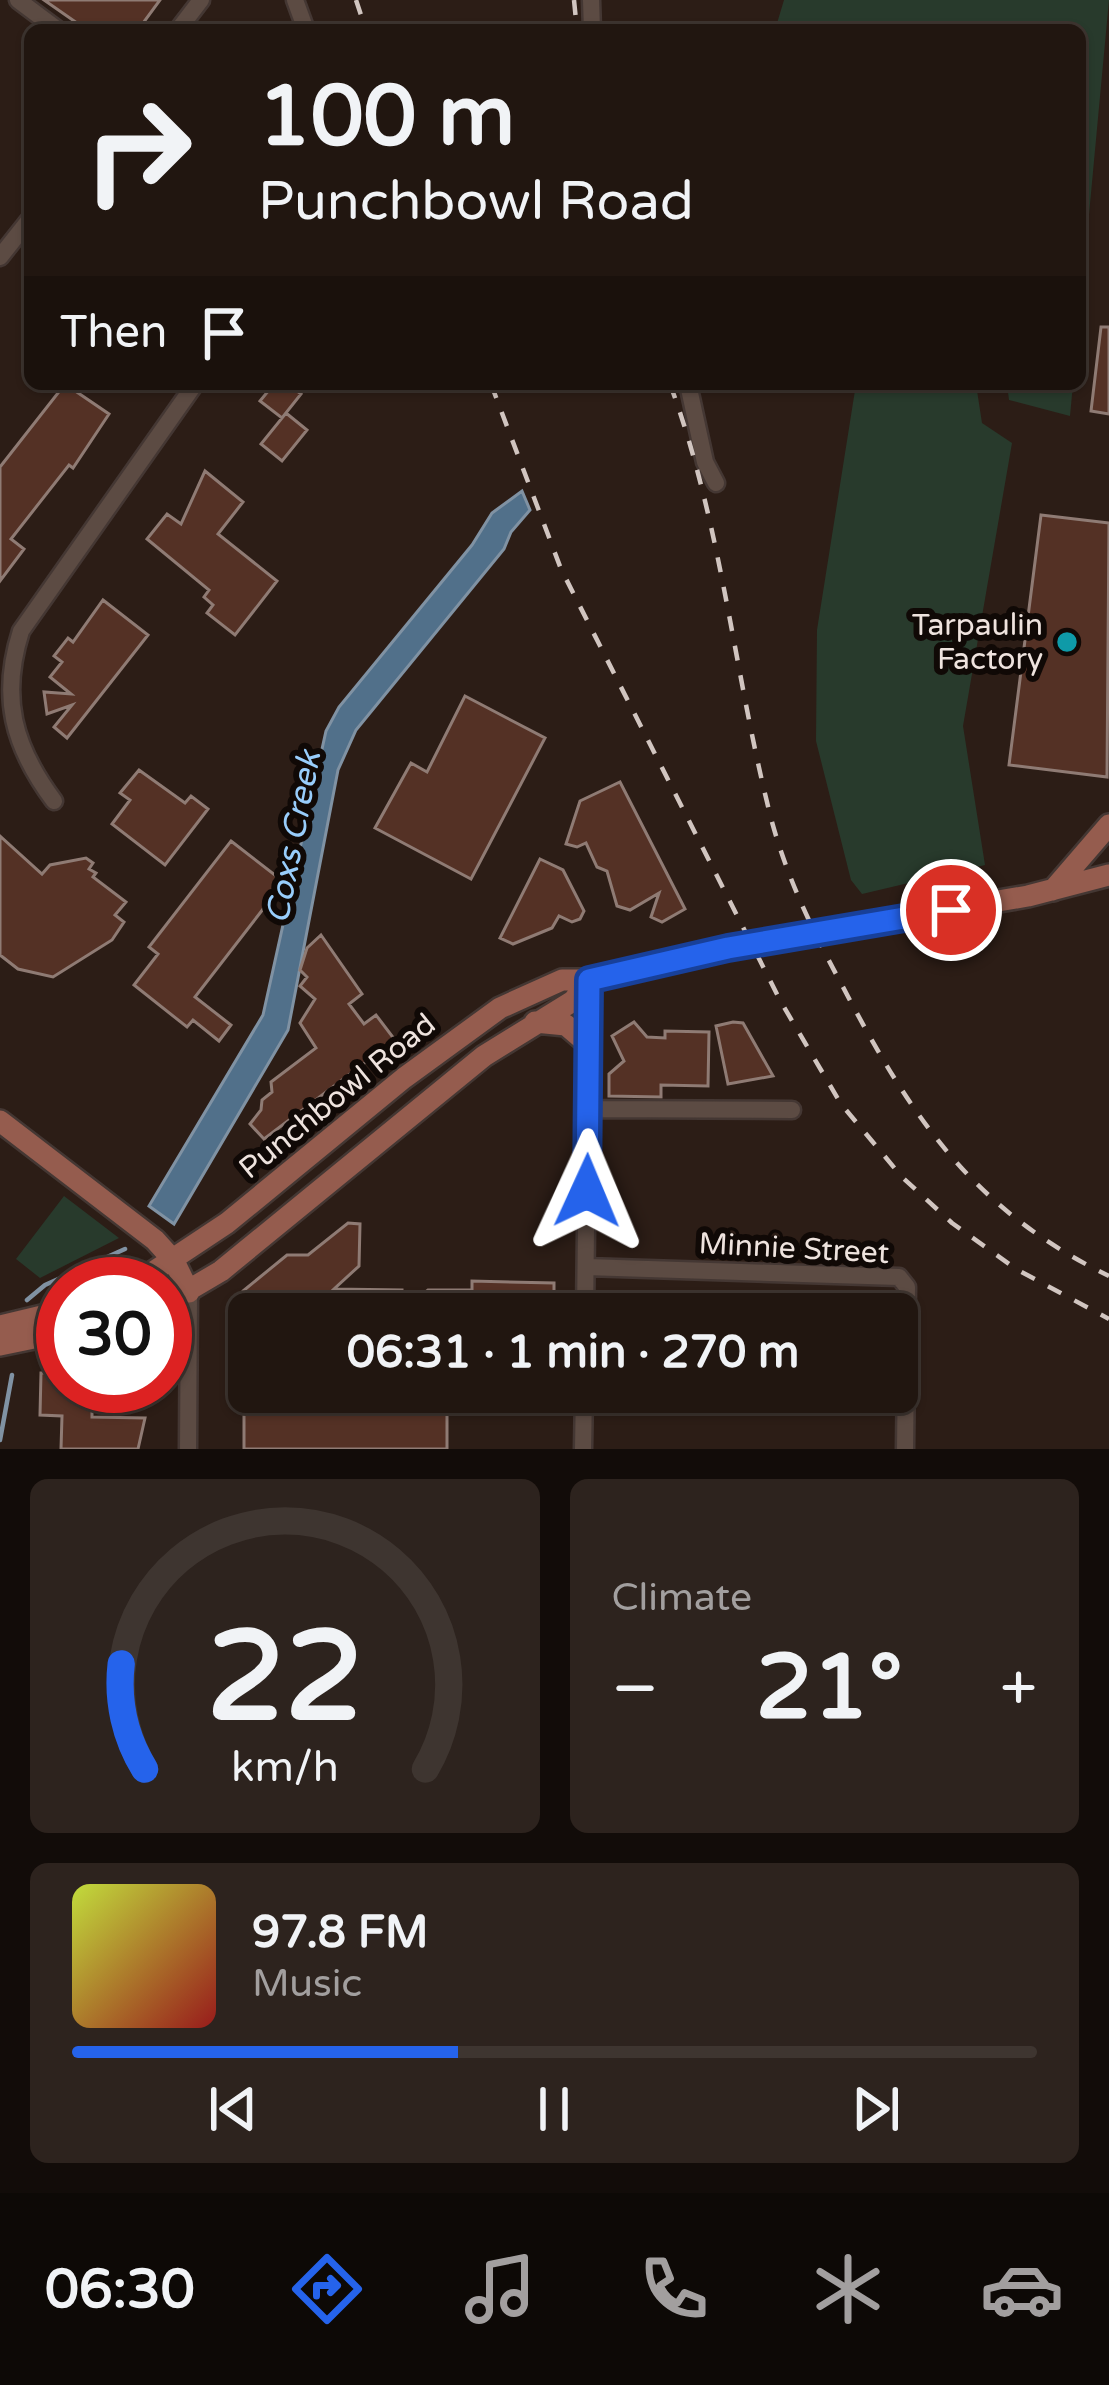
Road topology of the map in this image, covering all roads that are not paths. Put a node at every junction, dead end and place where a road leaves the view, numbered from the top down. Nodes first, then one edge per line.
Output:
1 (18, 0) edge
2 (201, 0) edge
3 (50, 24) edge
4 (183, 24) edge
5 (24, 227) edge
6 (0, 257) edge
7 (191, 390) edge
8 (689, 390) edge
9 (716, 483) dead end
10 (54, 801) dead end
11 (1109, 825) edge
12 (1109, 874) edge
13 (1052, 890) junction
14 (589, 980) junction
15 (532, 1022) junction
16 (587, 1043) junction
17 (588, 1109) junction
18 (792, 1110) dead end
19 (0, 1121) edge
20 (170, 1257) edge
21 (179, 1257) edge
22 (586, 1267) junction
23 (192, 1290) edge
24 (585, 1293) edge
25 (36, 1317) edge
26 (0, 1326) edge
27 (36, 1338) edge
28 (0, 1345) edge
29 (188, 1413) edge
30 (584, 1413) edge
31 (188, 1449) edge
32 (583, 1449) edge
33 (905, 1449) edge

1 - 3 street
2 - 4 street
5 - 6 street
7 - 10 street
8 - 9 street
11 - 13 main road
12 - 13 main road, Punchbowl Road
13 - 14 main road, Punchbowl Road, bridge
14 - 15 main road, Punchbowl Road
14 - 16 street
14 - 21 main road, Punchbowl Road
15 - 16 main road
15 - 23 main road, Punchbowl Road
16 - 17 street
17 - 18 street
17 - 22 street
19 - 20 main road
22 - 24 street
22 - 33 street, Minnie Street
25 - 26 main road
27 - 28 main road
29 - 31 street
30 - 32 street

